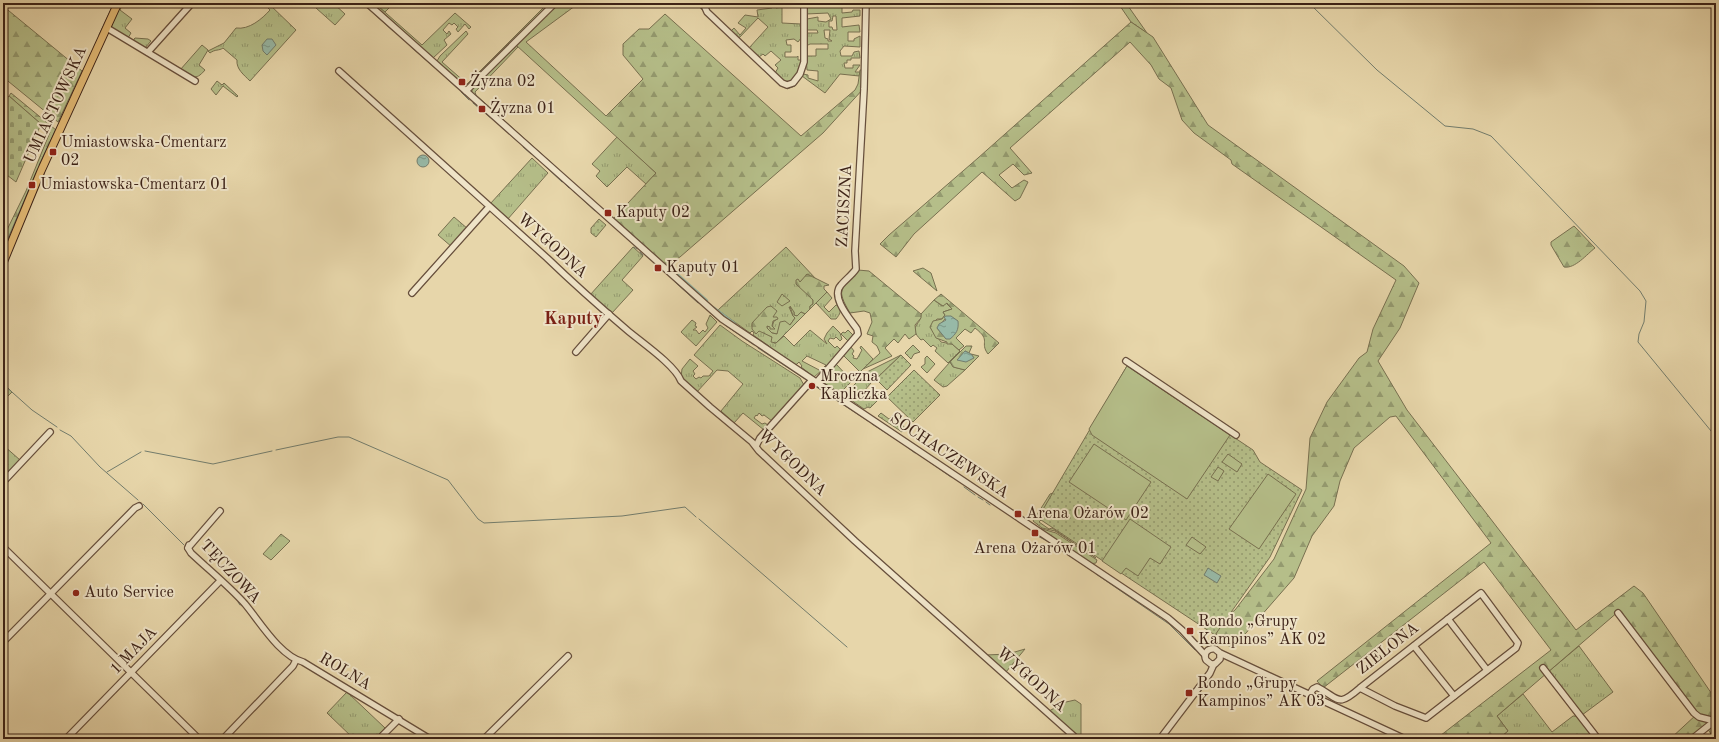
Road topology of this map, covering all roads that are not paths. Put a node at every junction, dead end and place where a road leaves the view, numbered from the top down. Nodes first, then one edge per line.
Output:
1 (118, 3) edge
2 (192, 3) edge
3 (367, 3) edge
4 (555, 3) edge
5 (703, 3) edge
6 (804, 3) edge
7 (866, 3) edge
8 (107, 28) junction
9 (148, 52) junction
10 (339, 71) dead end
11 (195, 81) dead end
12 (466, 91) junction
13 (489, 207) junction
14 (3, 263) edge
15 (412, 293) dead end
16 (609, 314) junction
17 (576, 352) dead end
18 (1126, 362) dead end
19 (814, 381) junction
20 (50, 432) dead end
21 (1236, 435) dead end
22 (756, 446) junction
23 (3, 482) edge
24 (139, 506) dead end
25 (220, 511) dead end
26 (3, 547) edge
27 (220, 580) junction
28 (50, 594) junction
29 (1618, 612) dead end
30 (255, 617) joint
31 (1448, 619) junction
32 (3, 642) edge
33 (1414, 646) junction
34 (1207, 652) junction
35 (1220, 653) junction
36 (568, 656) dead end
37 (296, 660) junction
38 (1219, 660) junction
39 (1235, 660) junction
40 (1211, 664) junction
41 (1543, 668) dead end
42 (1487, 670) junction
43 (131, 672) junction
44 (1360, 688) junction
45 (1310, 694) junction
46 (1454, 696) junction
47 (399, 719) junction
48 (66, 739) edge
49 (199, 739) edge
50 (222, 739) edge
51 (379, 739) edge
52 (430, 739) edge
53 (484, 739) edge
54 (1077, 739) edge
55 (1160, 739) edge
56 (1405, 739) edge
57 (1598, 739) edge
58 (1692, 739) edge

1 - 8 main road, UMIASTOWSKA
2 - 9 street
3 - 12 street, SOCHACZEWSKA
4 - 12 street
5 - 6 street
7 - 19 street, ZACISZNA
8 - 9 street
8 - 14 main road, UMIASTOWSKA
9 - 11 street
10 - 13 street, WYGODNA
12 - 19 street, SOCHACZEWSKA
13 - 15 street
13 - 16 street, WYGODNA
16 - 17 street
16 - 22 street, WYGODNA
18 - 21 street
19 - 22 street
19 - 34 street, SOCHACZEWSKA
20 - 23 street
22 - 54 street, WYGODNA
24 - 28 street
25 - 27 street, TĘCZOWA
26 - 28 street
27 - 30 street, TĘCZOWA
27 - 43 street, 1 MAJA
28 - 32 street
28 - 43 street
29 - 58 street
30 - 37 street, ROLNA
31 - 33 street, ZIELONA
31 - 42 street
31 - 42 street, ZIELONA
33 - 44 street, ZIELONA
33 - 46 street
34 - 35 street
34 - 40 street
35 - 38 street
35 - 39 street
36 - 53 street
37 - 47 street, ROLNA
37 - 50 street
38 - 39 street
38 - 40 street
39 - 45 street
40 - 55 street
41 - 57 street
42 - 46 street
43 - 48 street, 1 MAJA
43 - 49 street
44 - 45 street, ZIELONA
44 - 46 street
45 - 56 street
47 - 51 street
47 - 52 street, ROLNA

